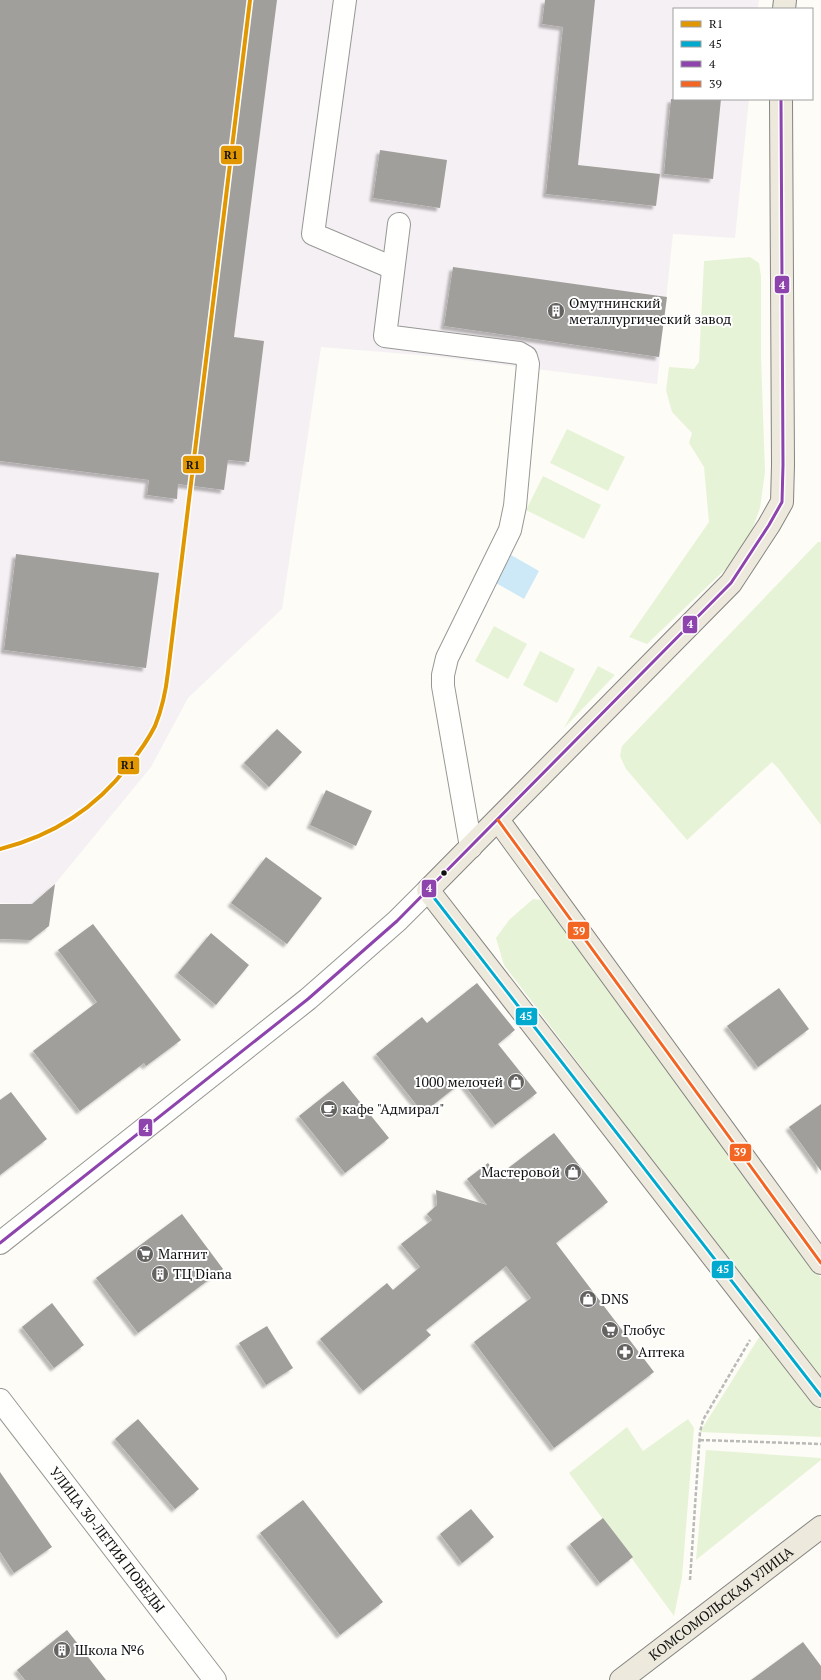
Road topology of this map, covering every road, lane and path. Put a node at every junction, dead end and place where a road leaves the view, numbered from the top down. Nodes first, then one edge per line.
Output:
1 (345, 0) edge
2 (781, 100) edge
3 (399, 224) dead end
4 (393, 268) junction
5 (498, 820) junction
6 (471, 847) junction
7 (428, 890) junction
8 (0, 1243) edge
9 (821, 1264) edge
10 (754, 1334) dead end
11 (821, 1396) edge
12 (0, 1400) edge
13 (700, 1440) junction
14 (821, 1444) edge
15 (821, 1527) edge
16 (690, 1580) dead end
17 (215, 1680) edge
18 (621, 1680) edge

1 - 4 street
2 - 5 main road
3 - 4 street
4 - 6 street
5 - 6 main road
5 - 9 main road
6 - 7 main road
7 - 8 street
7 - 11 main road
10 - 13 path
12 - 17 street, УЛИЦА 30-ЛЕТИЯ ПОБЕДЫ
13 - 14 path
13 - 16 path
15 - 18 main road, КОМСОМОЛЬСКАЯ УЛИЦА

